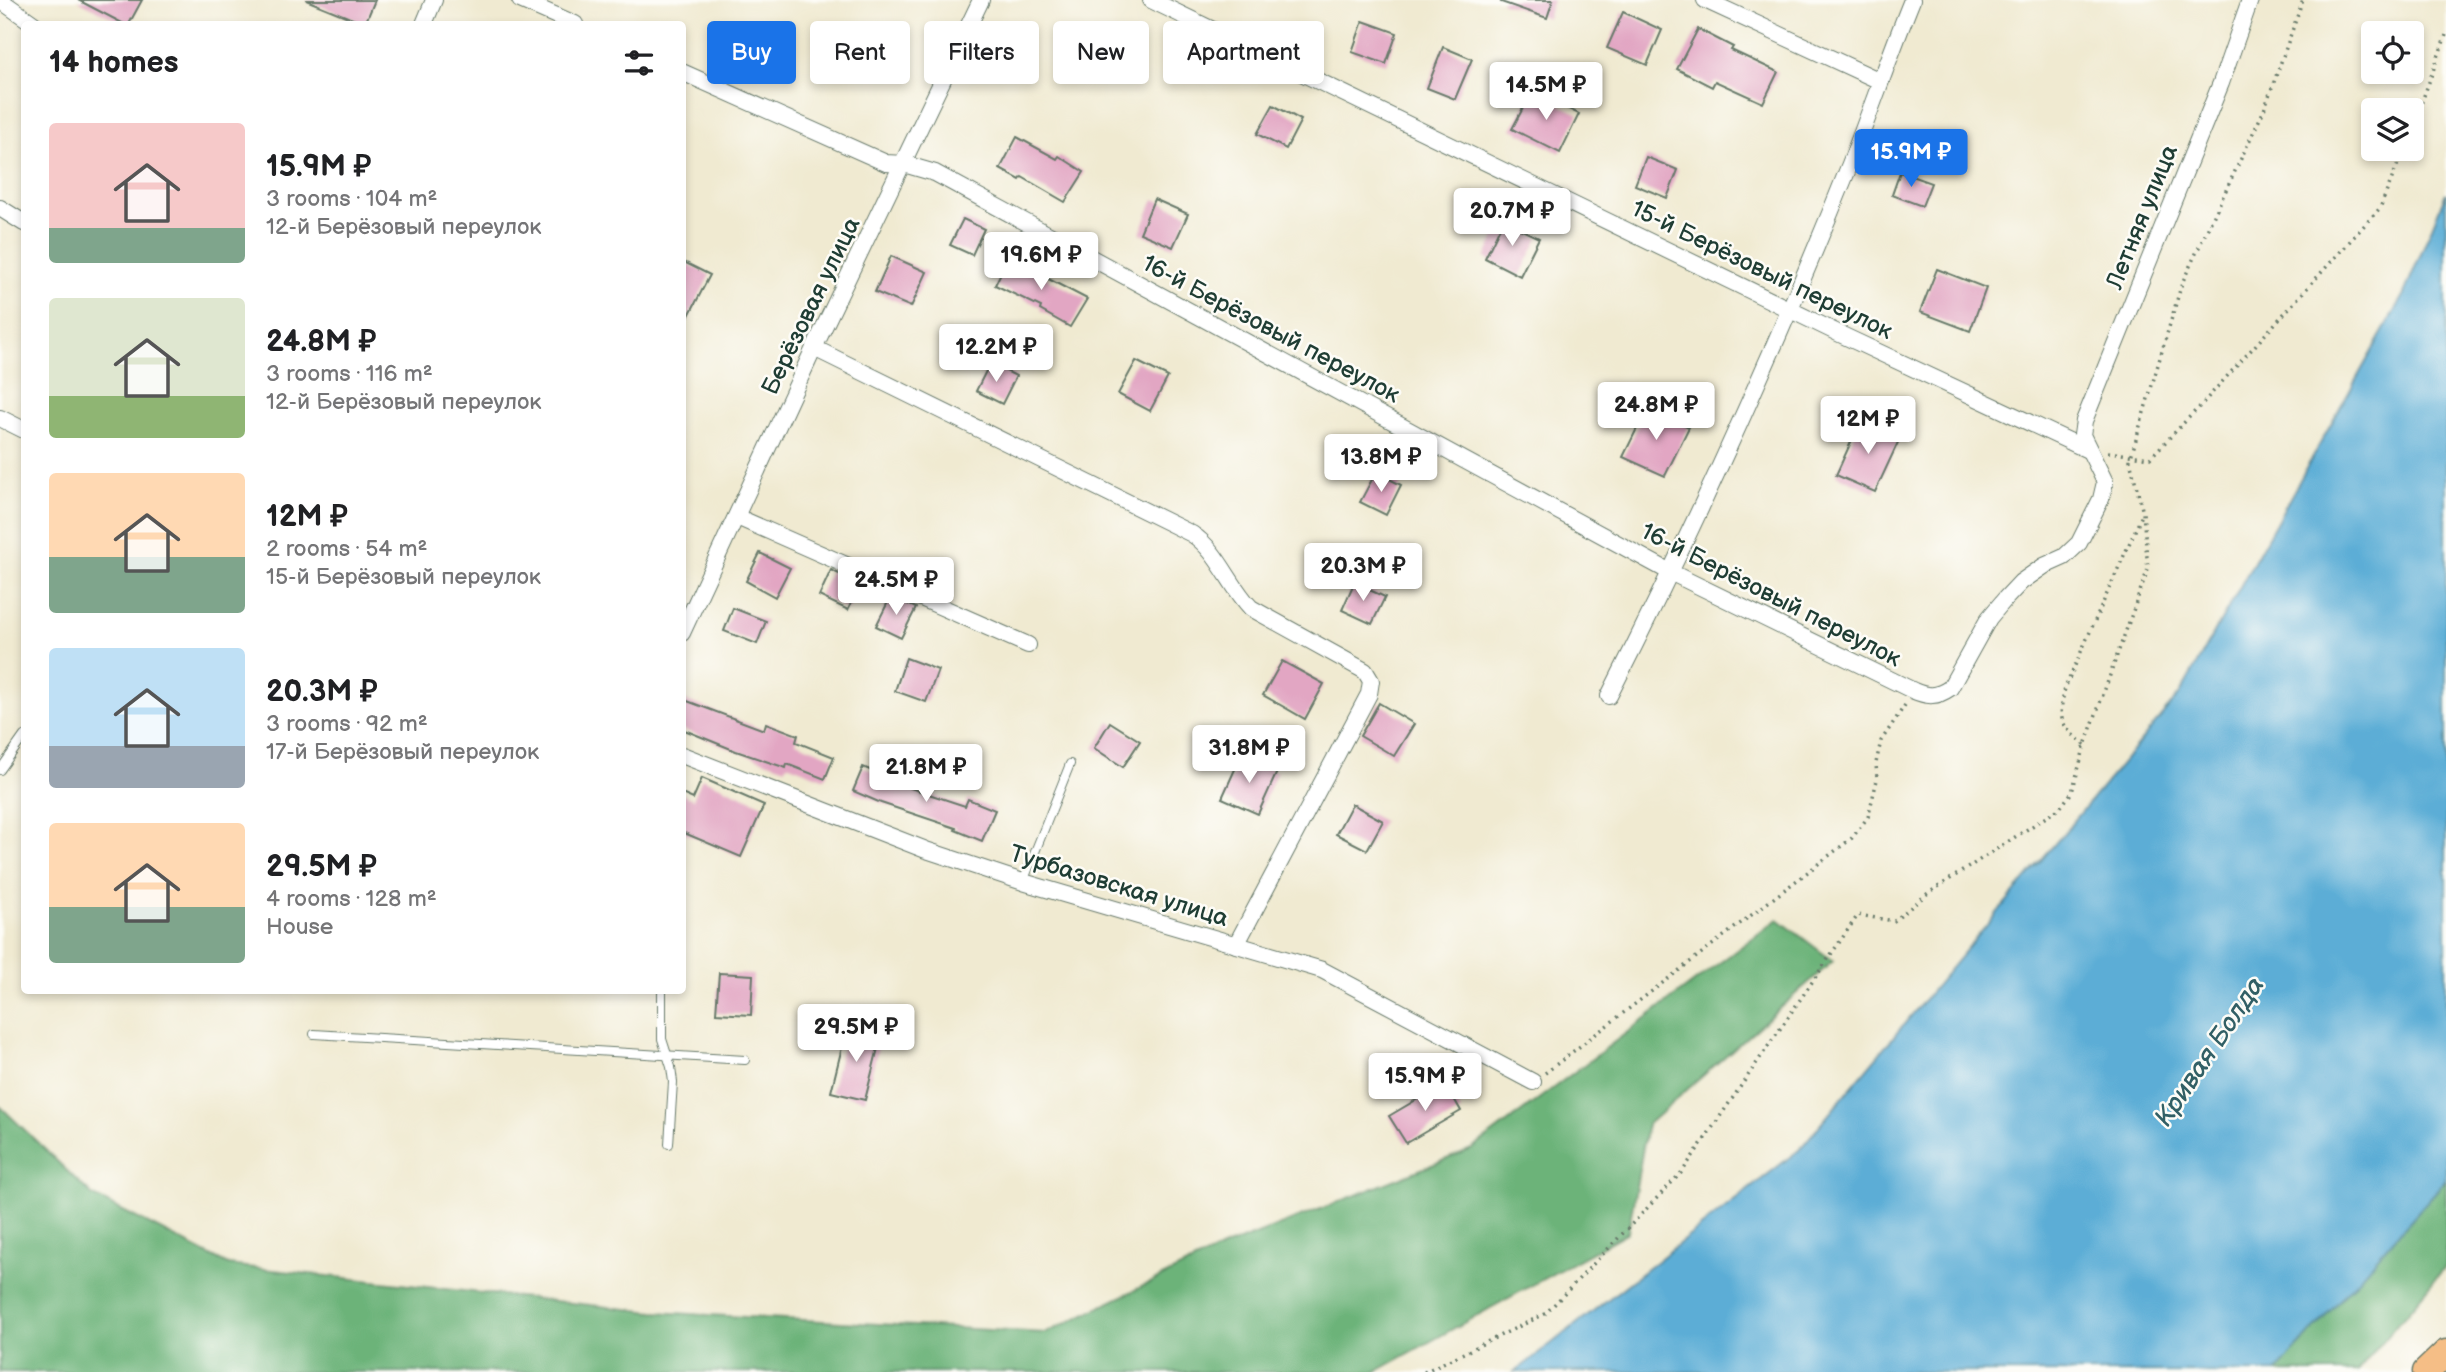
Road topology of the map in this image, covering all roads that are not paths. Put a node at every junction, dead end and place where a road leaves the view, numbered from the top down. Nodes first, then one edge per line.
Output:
1 (0, 0) edge
2 (434, 0) edge
3 (520, 0) edge
4 (981, 0) edge
5 (1152, 0) edge
6 (1704, 0) edge
7 (1912, 0) edge
8 (2250, 0) edge
9 (30, 21) edge
10 (425, 21) edge
11 (568, 21) edge
12 (686, 74) edge
13 (1880, 81) junction
14 (904, 164) junction
15 (0, 208) edge
16 (21, 221) edge
17 (1789, 308) junction
18 (814, 348) junction
19 (0, 418) edge
20 (21, 428) edge
21 (2088, 450) junction
22 (737, 517) junction
23 (1672, 573) junction
24 (686, 625) edge
25 (1028, 645) dead end
26 (1609, 696) dead end
27 (21, 740) edge
28 (686, 757) edge
29 (1070, 764) dead end
30 (1, 767) edge
31 (1023, 881) junction
32 (1236, 945) junction
33 (662, 994) edge
34 (314, 1034) dead end
35 (666, 1055) junction
36 (745, 1060) dead end
37 (1533, 1082) road end
38 (669, 1144) dead end
39 (2446, 1353) edge
40 (2426, 1372) edge

1 - 9 street
2 - 10 street
3 - 11 street
4 - 14 street, Берёзовая улица
5 - 17 street, 15-й Берёзовый переулок
6 - 13 street
7 - 13 street
8 - 21 street, Летняя улица
12 - 14 street, 16-й Берёзовый переулок
13 - 17 street
14 - 18 street, Берёзовая улица
14 - 23 street, 16-й Берёзовый переулок
15 - 16 street
17 - 21 street, 15-й Берёзовый переулок
17 - 23 street
18 - 22 street, Берёзовая улица
18 - 32 street
19 - 20 street
21 - 23 street, 16-й Берёзовый переулок
22 - 24 street, Берёзовая улица
22 - 25 street
23 - 26 street
27 - 30 lane
28 - 31 street, Турбазовская улица
29 - 31 lane
31 - 32 street, Турбазовская улица
32 - 37 street, Турбазовская улица
33 - 35 lane
34 - 35 lane
35 - 36 lane
35 - 38 lane
39 - 40 main road

